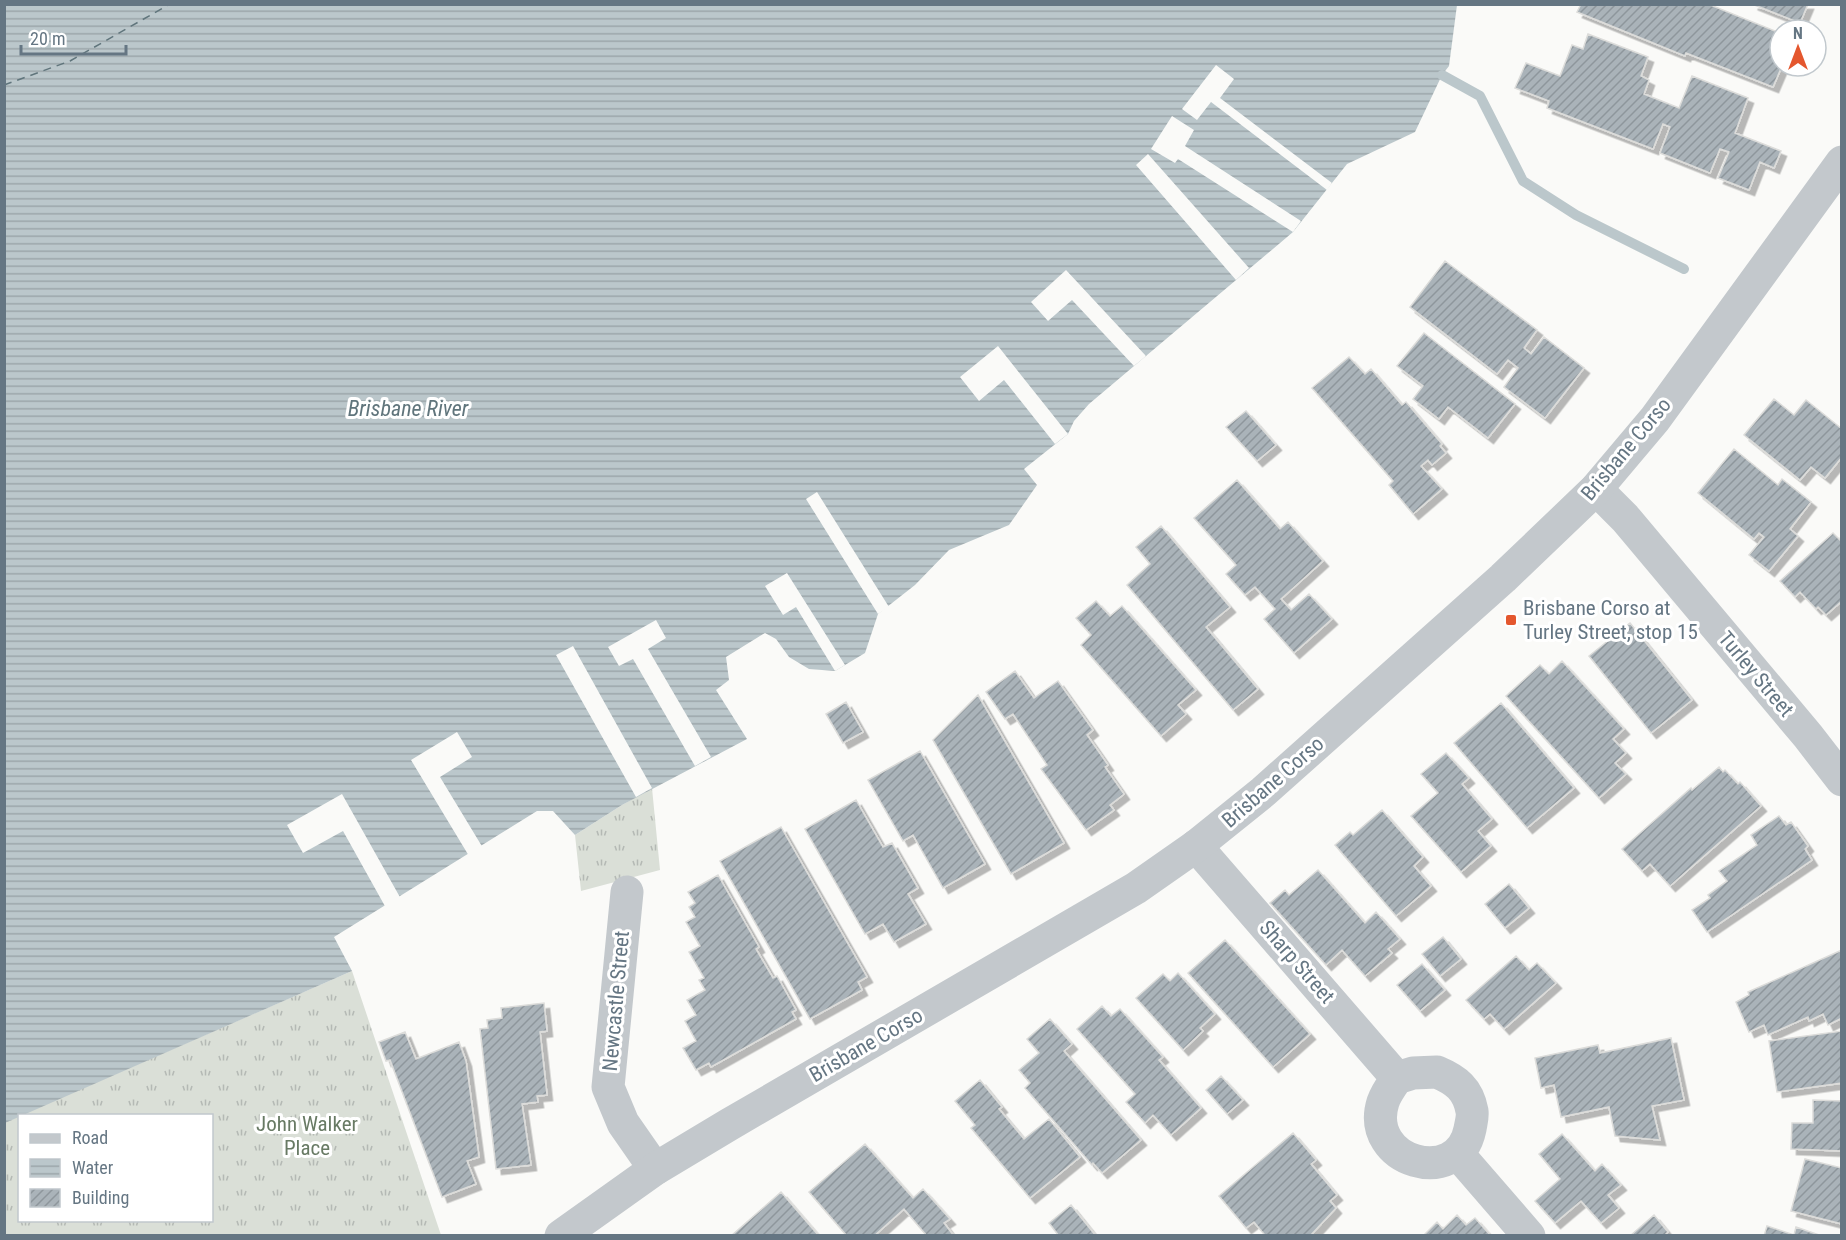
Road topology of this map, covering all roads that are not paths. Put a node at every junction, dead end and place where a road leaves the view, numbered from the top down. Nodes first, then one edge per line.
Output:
1 (1842, 162) edge
2 (1596, 489) junction
3 (1842, 780) edge
4 (1196, 846) junction
5 (627, 892) dead end
6 (1397, 1078) junction
7 (1458, 1154) junction
8 (655, 1169) junction
9 (561, 1236) edge
10 (1529, 1236) edge

1 - 2 street, Brisbane Corso
2 - 3 street, Turley Street
2 - 4 street, Brisbane Corso
4 - 6 street, Sharp Street
4 - 8 street, Brisbane Corso
5 - 8 street, Newcastle Street
6 - 7 street
6 - 7 street
7 - 10 street
8 - 9 street, Brisbane Corso

